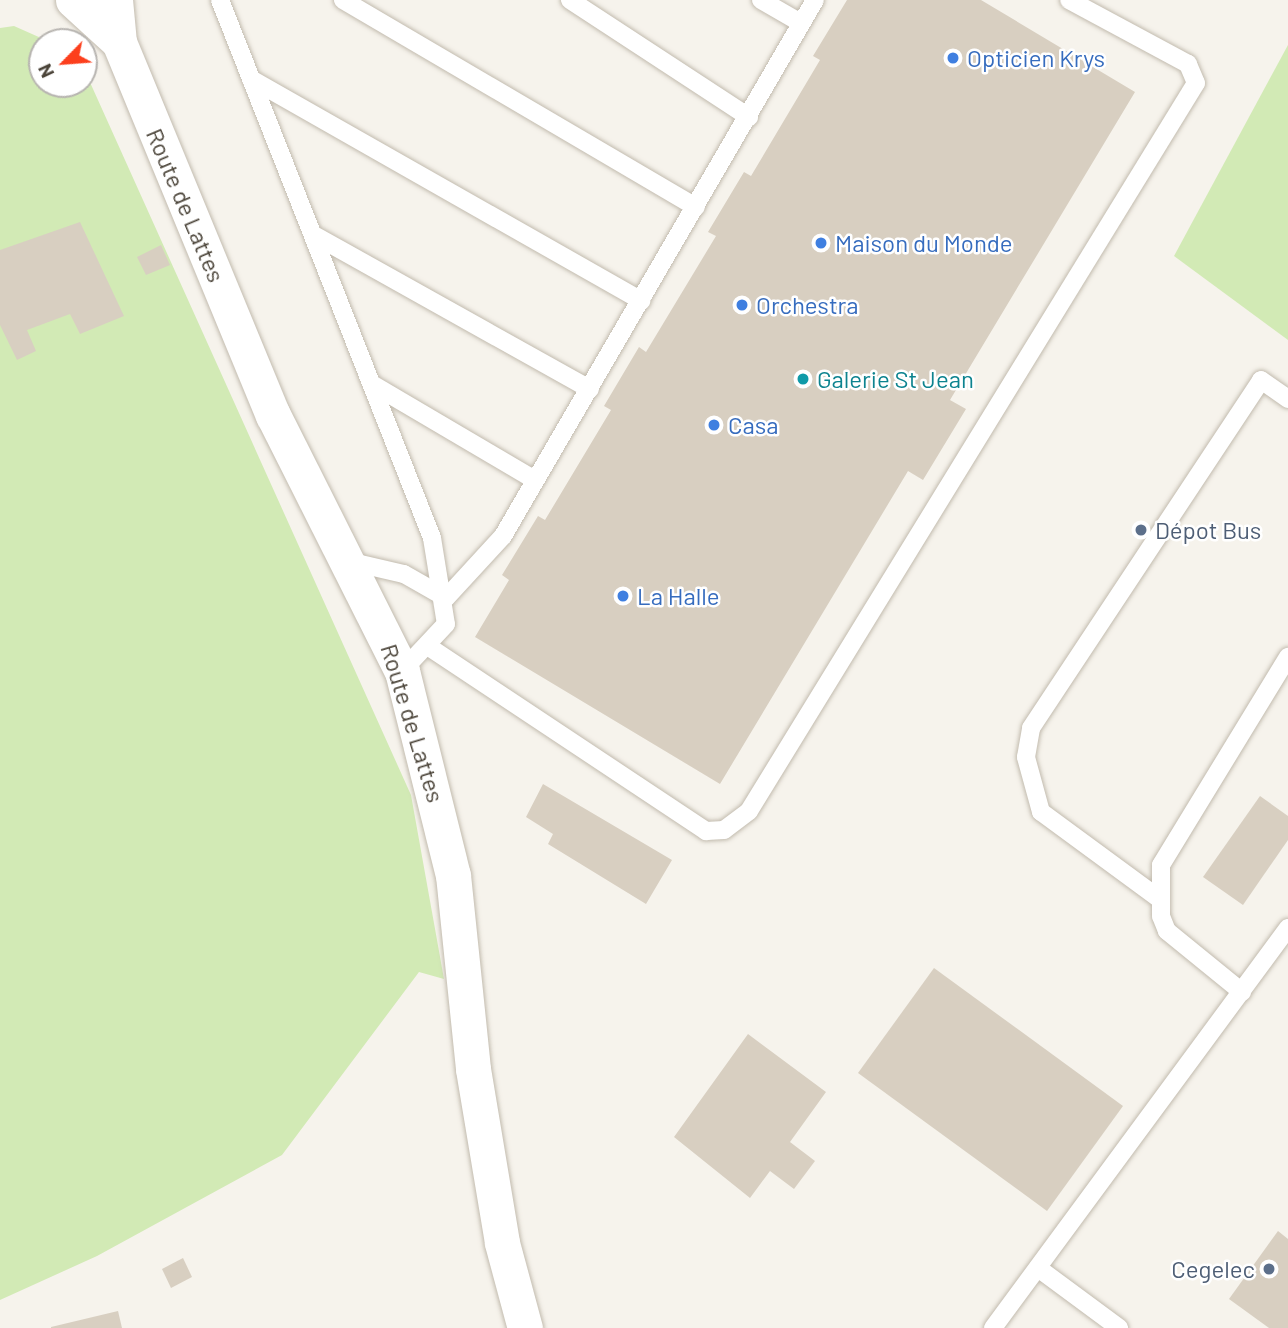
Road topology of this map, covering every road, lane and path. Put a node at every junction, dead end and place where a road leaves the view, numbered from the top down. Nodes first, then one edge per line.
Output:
1 (73, 0) edge
2 (115, 0) edge
3 (220, 0) edge
4 (343, 0) edge
5 (570, 0) edge
6 (761, 0) edge
7 (815, 0) edge
8 (1069, 0) edge
9 (801, 23) junction
10 (119, 42) junction
11 (251, 79) junction
12 (749, 117) junction
13 (696, 207) junction
14 (314, 235) junction
15 (641, 301) junction
16 (372, 384) junction
17 (590, 388) junction
18 (1288, 399) edge
19 (535, 481) junction
20 (352, 562) junction
21 (446, 598) junction
22 (429, 647) junction
23 (1288, 657) edge
24 (402, 671) junction
25 (1161, 900) junction
26 (1288, 928) edge
27 (1242, 992) junction
28 (1038, 1268) junction
29 (525, 1328) edge
30 (993, 1328) edge
31 (1119, 1328) edge

1 - 10 street, Route de Lattes
2 - 10 street, Route de Lattes
3 - 11 lane
4 - 13 lane
5 - 12 lane
6 - 9 lane
7 - 9 lane
8 - 22 lane
9 - 12 lane
10 - 20 street, Route de Lattes
11 - 14 lane
11 - 15 lane
12 - 13 lane
13 - 15 lane
14 - 16 lane
14 - 17 lane
15 - 17 lane
16 - 19 lane
16 - 21 lane
17 - 19 lane
18 - 25 lane
19 - 21 lane
20 - 21 lane
20 - 24 street, Route de Lattes
21 - 22 lane
22 - 24 lane
23 - 25 lane
24 - 29 street, Route de Lattes
25 - 27 lane
26 - 27 lane
27 - 28 lane
28 - 30 lane
28 - 31 lane

